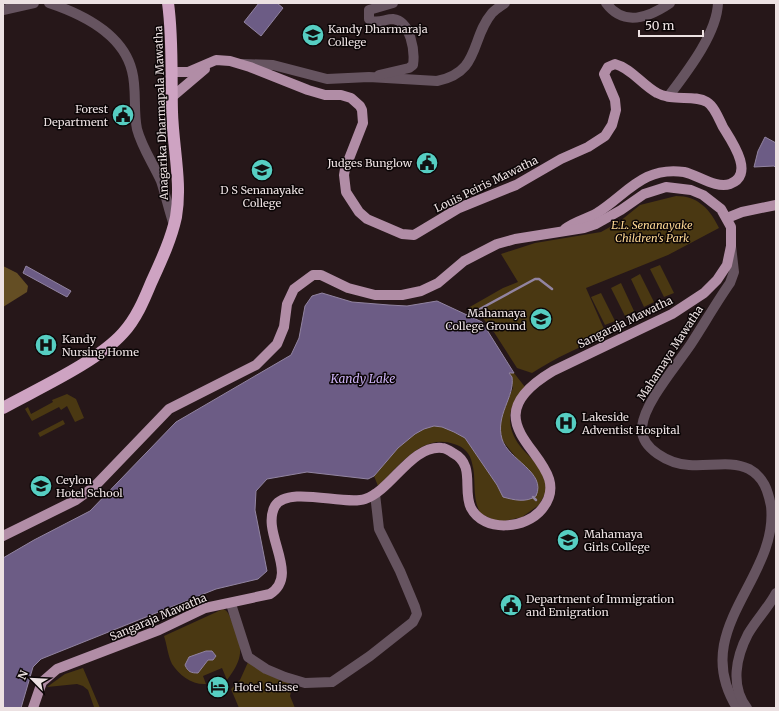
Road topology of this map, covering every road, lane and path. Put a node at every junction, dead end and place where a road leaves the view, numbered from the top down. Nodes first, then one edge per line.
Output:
1 (34, 3) edge
2 (49, 3) edge
3 (168, 3) edge
4 (393, 3) edge
5 (505, 3) edge
6 (606, 3) edge
7 (670, 3) edge
8 (718, 3) edge
9 (3, 10) edge
10 (225, 61) junction
11 (243, 64) junction
12 (173, 72) junction
13 (369, 77) junction
14 (172, 97) junction
15 (668, 97) junction
16 (776, 205) edge
17 (727, 218) junction
18 (174, 225) junction
19 (562, 232) junction
20 (731, 246) junction
21 (3, 408) edge
22 (375, 494) junction
23 (7, 535) edge
24 (776, 593) edge
25 (231, 604) junction
26 (33, 708) edge
27 (737, 708) edge
28 (747, 708) edge

1 - 9 street
2 - 18 street
3 - 12 highway, Anagarika Dharmapala Mawatha
4 - 13 street
5 - 13 street
6 - 7 street
8 - 15 street
10 - 11 main road, Louis Peiris Mawatha
10 - 12 main road, Louis Peiris Mawatha
10 - 14 main road, Louis Peiris Mawatha
11 - 13 street
11 - 15 main road, Louis Peiris Mawatha
12 - 14 highway, Anagarika Dharmapala Mawatha
14 - 18 highway, Anagarika Dharmapala Mawatha
15 - 19 main road, Louis Peiris Mawatha
16 - 17 main road
17 - 19 main road, Sangaraja Mawatha
17 - 20 main road, Sangaraja Mawatha
18 - 21 highway, Anagarika Dharmapala Mawatha
19 - 23 main road, Sangaraja Mawatha
20 - 22 main road, Sangaraja Mawatha
20 - 27 street, Mahamaya Mawatha
22 - 25 main road, Sangaraja Mawatha
22 - 25 street
24 - 28 street
25 - 26 main road, Sangaraja Mawatha

